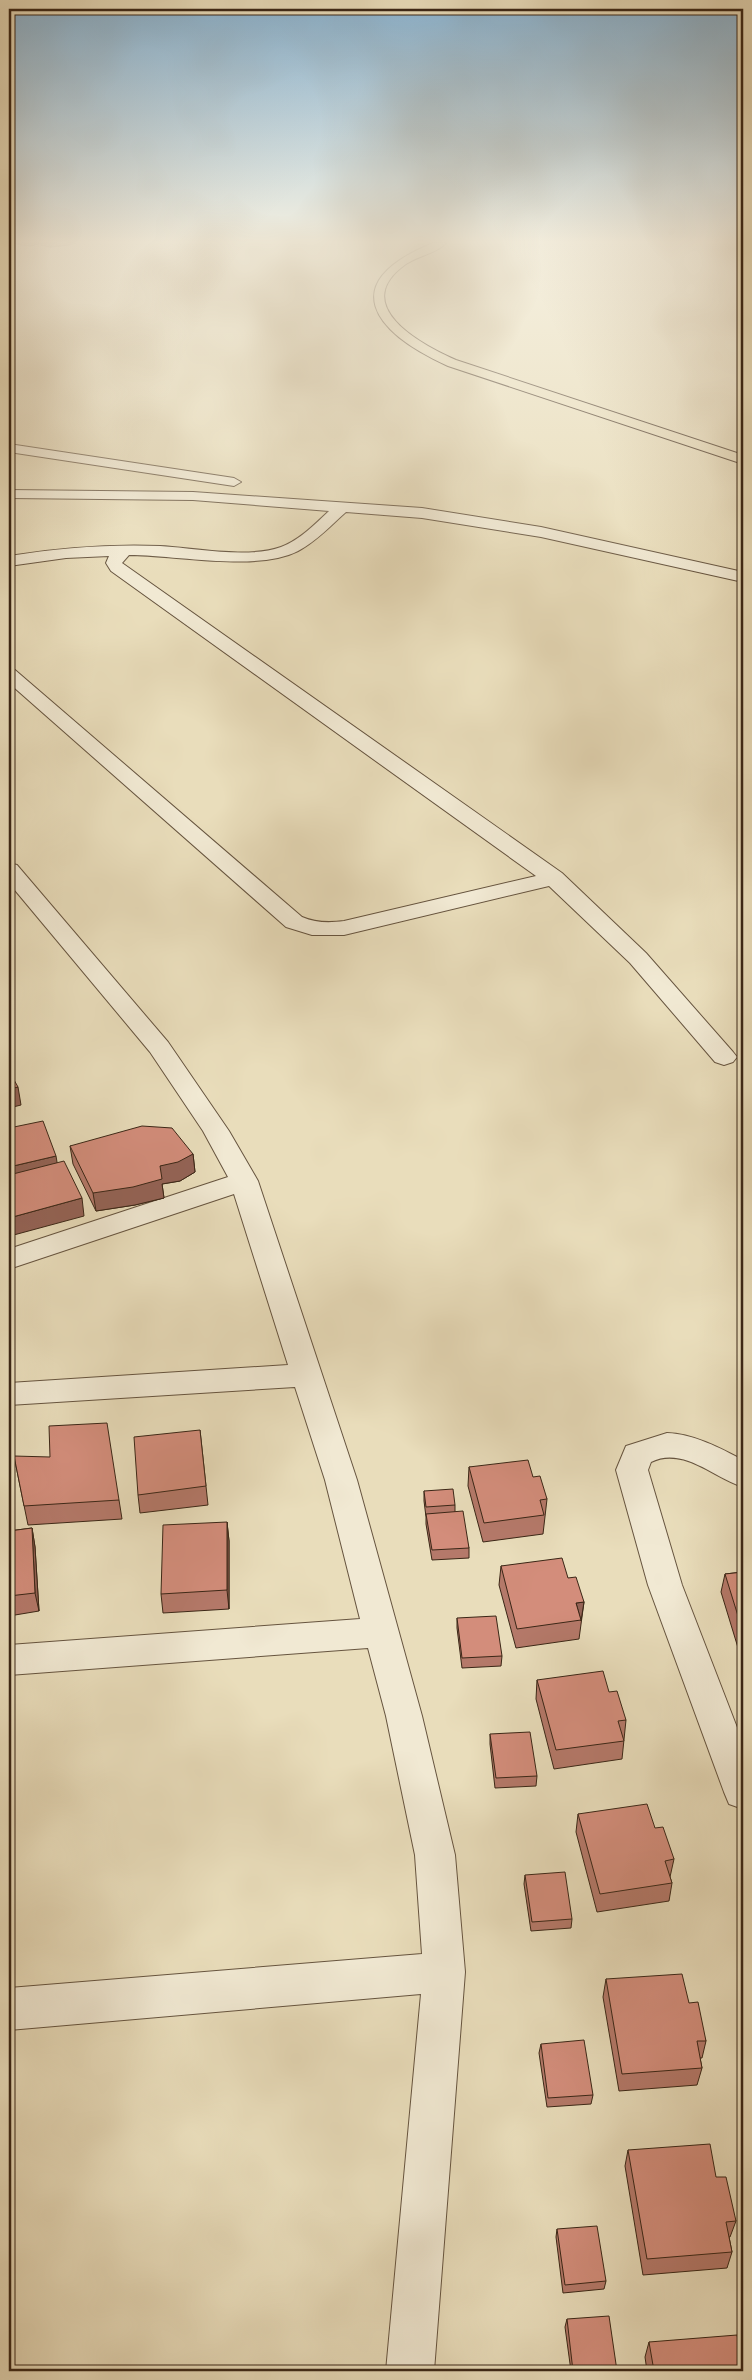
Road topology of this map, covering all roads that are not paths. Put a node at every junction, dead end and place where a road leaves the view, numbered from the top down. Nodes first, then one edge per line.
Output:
1 (434, 354) edge
2 (457, 354) edge
3 (498, 377) junction
4 (9, 448) edge
5 (743, 460) edge
6 (9, 494) edge
7 (284, 501) junction
8 (344, 506) junction
9 (126, 550) junction
10 (9, 561) edge
11 (743, 577) edge
12 (9, 674) edge
13 (9, 870) edge
14 (554, 878) junction
15 (724, 1057) dead end
16 (244, 1182) junction
17 (9, 1259) edge
18 (308, 1375) junction
19 (9, 1394) edge
20 (743, 1475) edge
21 (382, 1632) junction
22 (9, 1660) edge
23 (743, 1792) edge
24 (444, 1972) junction
25 (9, 2009) edge
26 (410, 2371) edge

1 - 3 highway
2 - 3 highway
3 - 5 highway
4 - 7 street
6 - 7 street
7 - 8 street
8 - 9 street
8 - 11 street
9 - 10 street
9 - 14 street
12 - 14 street
13 - 16 street
14 - 15 street
16 - 17 street
16 - 18 street
18 - 19 street
18 - 21 street
20 - 23 street
21 - 22 street
21 - 24 street
24 - 25 street
24 - 26 street

